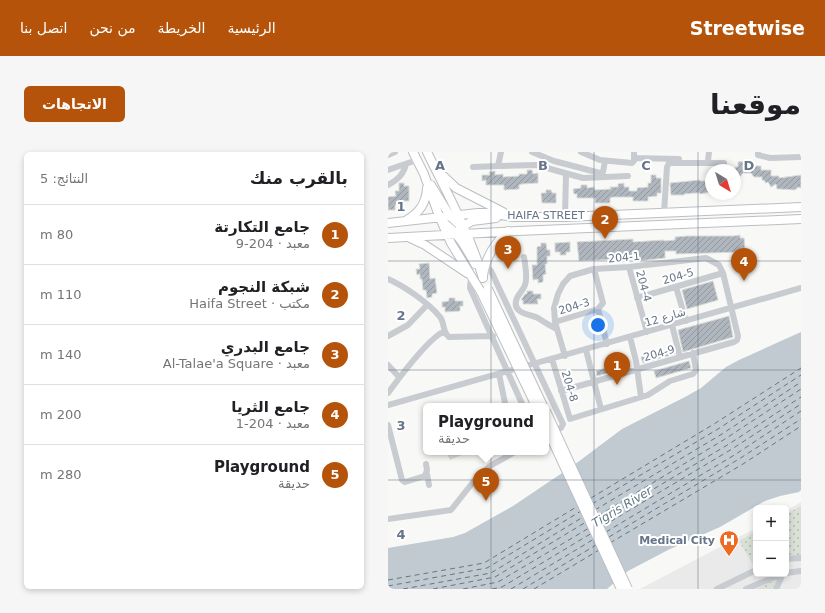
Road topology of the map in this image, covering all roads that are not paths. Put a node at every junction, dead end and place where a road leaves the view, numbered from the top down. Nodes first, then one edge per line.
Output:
1 (395, 152) edge
2 (413, 152) edge
3 (427, 152) edge
4 (501, 152) edge
5 (532, 152) edge
6 (581, 152) edge
7 (709, 152) edge
8 (758, 152) edge
9 (388, 155) edge
10 (634, 155) edge
11 (801, 157) edge
12 (417, 160) junction
13 (605, 161) junction
14 (708, 161) junction
15 (406, 164) junction
16 (498, 166) junction
17 (434, 167) junction
18 (473, 167) dead end
19 (388, 170) edge
20 (424, 174) junction
21 (566, 174) junction
22 (628, 176) dead end
23 (427, 183) junction
24 (388, 186) edge
25 (801, 207) edge
26 (664, 213) junction
27 (513, 217) junction
28 (565, 217) junction
29 (448, 218) junction
30 (801, 219) edge
31 (401, 222) junction
32 (388, 224) edge
33 (508, 231) junction
34 (458, 232) junction
35 (424, 236) junction
36 (404, 237) junction
37 (388, 238) edge
38 (524, 257) dead end
39 (474, 259) junction
40 (486, 264) junction
41 (629, 267) junction
42 (594, 269) junction
43 (723, 273) junction
44 (471, 276) junction
45 (483, 278) junction
46 (389, 282) edge
47 (676, 287) junction
48 (801, 288) edge
49 (484, 290) junction
50 (637, 298) junction
51 (427, 305) junction
52 (731, 308) junction
53 (598, 309) junction
54 (686, 321) junction
55 (555, 322) junction
56 (672, 325) junction
57 (557, 329) junction
58 (445, 331) junction
59 (647, 332) junction
60 (388, 336) edge
61 (492, 336) junction
62 (630, 337) junction
63 (607, 344) junction
64 (586, 350) junction
65 (694, 353) junction
66 (565, 356) junction
67 (680, 357) junction
68 (552, 359) junction
69 (534, 364) junction
70 (388, 365) edge
71 (637, 369) junction
72 (508, 372) junction
73 (499, 374) junction
74 (400, 378) junction
75 (594, 381) junction
76 (561, 391) junction
77 (388, 393) edge
78 (641, 398) junction
79 (505, 403) dead end
80 (522, 403) edge
81 (535, 403) edge
82 (541, 403) edge
83 (388, 404) edge
84 (602, 409) junction
85 (549, 418) edge
86 (388, 425) edge
87 (549, 433) edge
88 (549, 433) edge
89 (510, 455) edge
90 (426, 464) dead end
91 (427, 474) junction
92 (429, 485) dead end
93 (388, 519) edge
94 (801, 558) edge
95 (789, 559) edge
96 (753, 571) edge
97 (801, 572) edge
98 (789, 573) edge
99 (776, 577) edge
100 (782, 577) edge
101 (621, 589) edge
102 (628, 589) edge
103 (717, 589) edge
104 (746, 589) edge
105 (776, 589) edge

1 - 9 street
2 - 12 main road
3 - 17 main road
4 - 16 street
5 - 13 street
6 - 13 street
7 - 14 street
8 - 11 street
10 - 13 street
10 - 14 street
12 - 15 street
12 - 20 main road
14 - 26 street
15 - 19 street
15 - 24 street
16 - 18 street
16 - 21 street
17 - 27 main road
17 - 29 main road
20 - 23 main road
20 - 29 main road
21 - 22 street
21 - 28 street
23 - 29 main road
23 - 31 main road
25 - 26 main road, HAIFA STREET
26 - 28 main road, HAIFA STREET
27 - 28 main road, HAIFA STREET
27 - 29 main road, HAIFA STREET
27 - 34 main road
29 - 31 main road, HAIFA STREET
29 - 34 main road
29 - 34 main road
29 - 35 main road
30 - 33 main road, HAIFA STREET
31 - 32 main road, HAIFA STREET
33 - 34 main road, HAIFA STREET
33 - 40 main road
34 - 35 main road, HAIFA STREET
34 - 39 main road
34 - 44 main road
35 - 36 main road, HAIFA STREET
36 - 37 main road, HAIFA STREET
36 - 44 main road
38 - 57 street
39 - 40 street
39 - 45 main road
40 - 45 main road
40 - 69 street
41 - 42 street, 204-1
41 - 43 street, 204-1
41 - 50 street, 204-4
42 - 53 street
42 - 55 street, 204-1
43 - 47 street, 204-5
43 - 52 street
44 - 49 main road
44 - 61 street
45 - 49 main road
46 - 51 street
47 - 50 street, 204-5
47 - 54 street
48 - 52 street, شارع 12
49 - 81 main road, bridge
49 - 82 main road, bridge
50 - 59 street, 204-4
51 - 58 street
51 - 60 street
52 - 54 street, شارع 12
52 - 65 street, 204-9
53 - 55 street, 204-3
53 - 63 street
54 - 56 street, شارع 12
55 - 57 street, 204-1
56 - 59 street, شارع 12
56 - 67 street
57 - 66 street, 204-1
58 - 61 street
58 - 74 street
59 - 62 street, شارع 12
61 - 72 street
62 - 63 street, شارع 12
62 - 71 street
63 - 64 street, شارع 12
64 - 66 street, شارع 12
64 - 75 street
65 - 67 street, 204-9
65 - 78 street
66 - 68 street, شارع 12
67 - 71 street, 204-9
68 - 69 street, شارع 12
68 - 76 street, 204-8
69 - 72 street, شارع 12
69 - 87 street
70 - 74 street
71 - 75 street, 204-9
71 - 78 street
72 - 73 street, شارع 12
72 - 80 street
73 - 79 street
73 - 83 street, شارع 12
74 - 77 street
75 - 76 street, 204-9
75 - 84 street
76 - 84 street, 204-8
78 - 84 street
85 - 102 main road, bridge
86 - 91 street
88 - 101 main road, bridge
89 - 93 street
90 - 91 street
91 - 92 street
94 - 95 street
96 - 103 street
97 - 98 street
99 - 104 street
100 - 105 street

